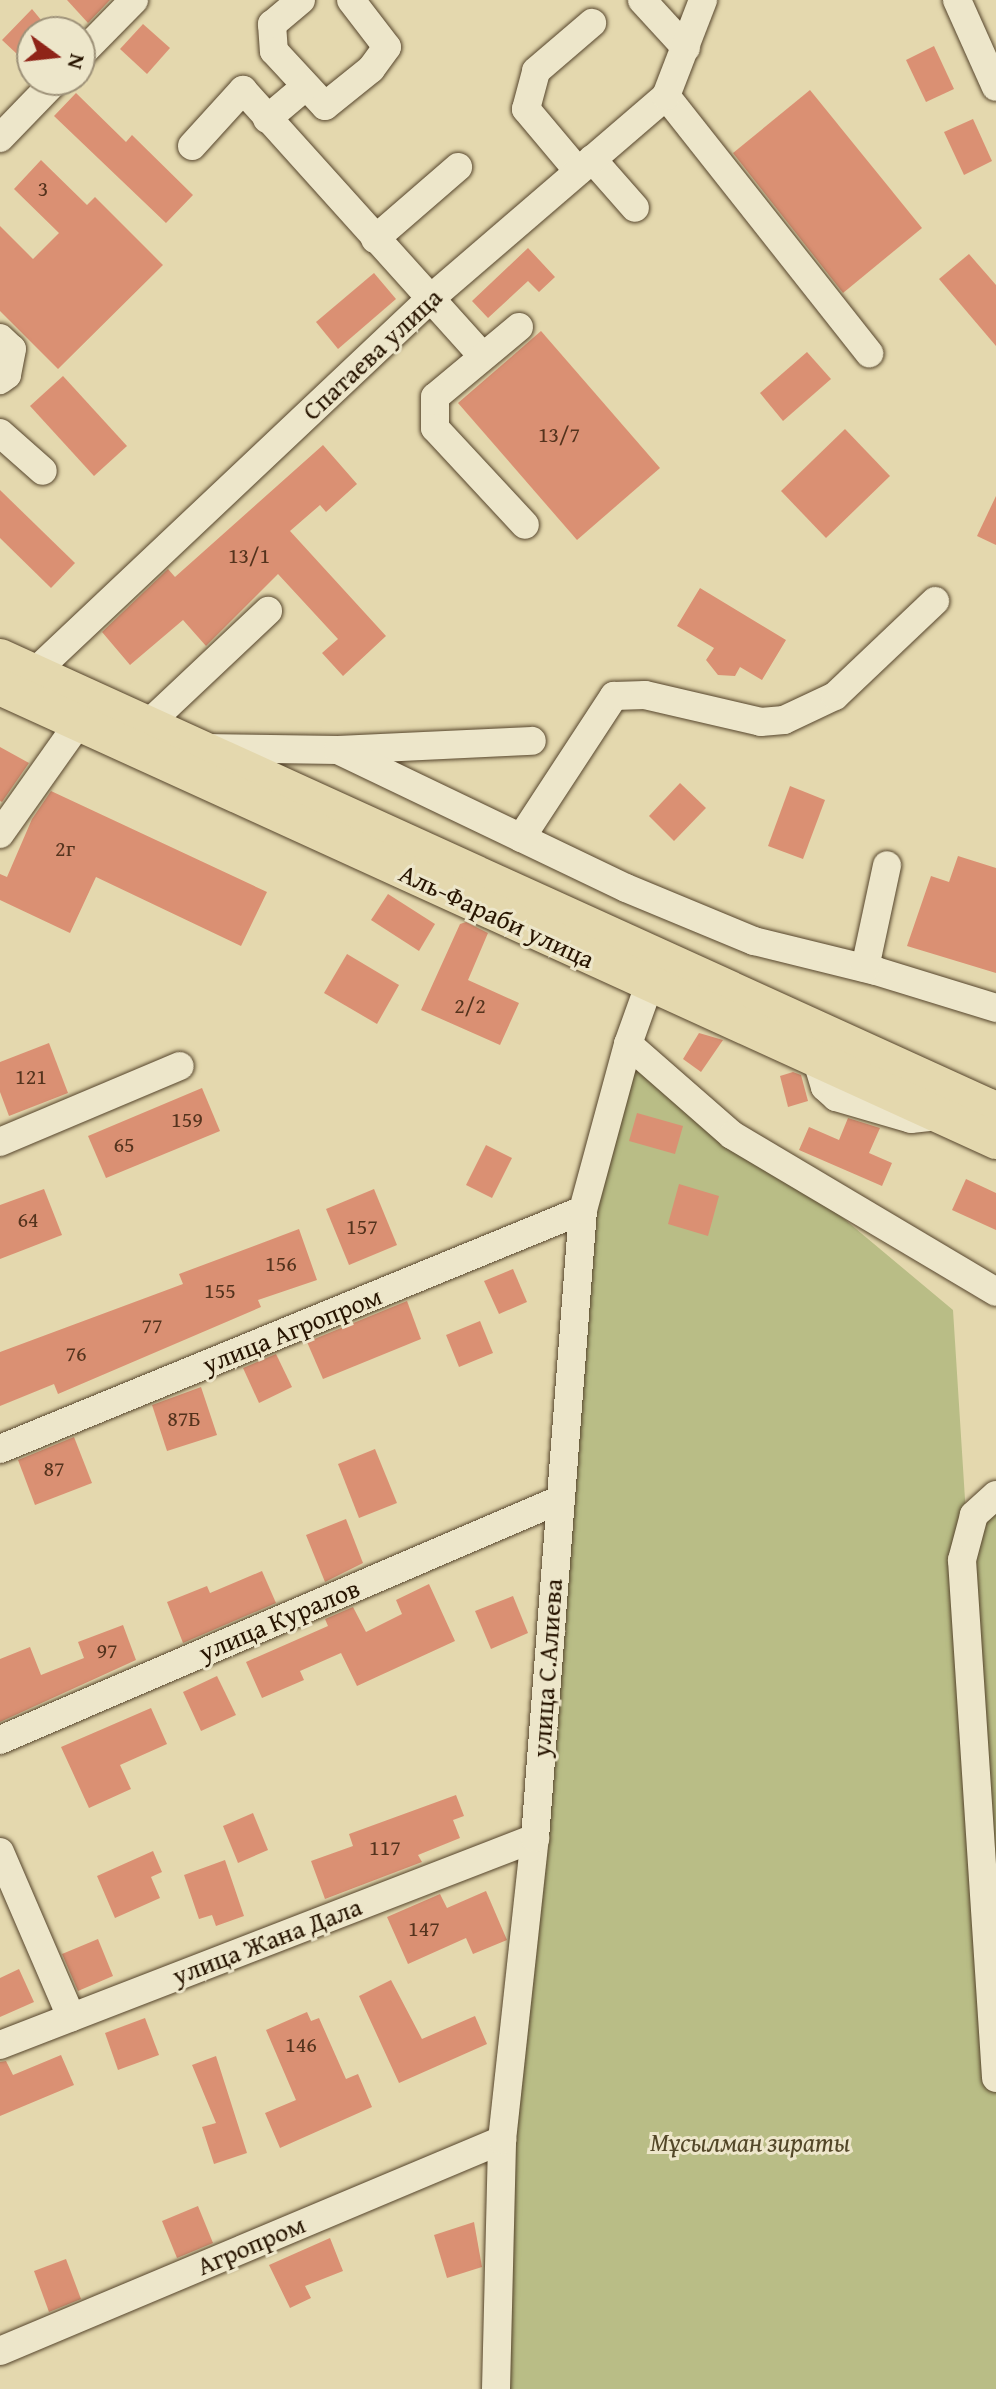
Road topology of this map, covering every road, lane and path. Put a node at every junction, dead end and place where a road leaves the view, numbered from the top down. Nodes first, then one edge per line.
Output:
1 (134, 0) edge
2 (301, 0) edge
3 (351, 0) edge
4 (642, 0) edge
5 (703, 0) edge
6 (957, 0) edge
7 (592, 23) dead end
8 (96, 39) edge
9 (686, 48) junction
10 (305, 87) junction
11 (996, 87) edge
12 (41, 96) edge
13 (666, 96) junction
14 (267, 119) junction
15 (0, 138) edge
16 (192, 146) dead end
17 (585, 165) junction
18 (458, 167) dead end
19 (635, 208) dead end
20 (375, 239) junction
21 (430, 299) junction
22 (519, 327) dead end
23 (0, 338) edge
24 (869, 353) dead end
25 (481, 354) junction
26 (0, 380) edge
27 (0, 433) edge
28 (43, 471) dead end
29 (525, 525) dead end
30 (935, 601) dead end
31 (268, 611) dead end
32 (9, 682) edge
33 (80, 721) junction
34 (148, 724) junction
35 (532, 741) dead end
36 (199, 748) junction
37 (338, 750) junction
38 (0, 834) edge
39 (521, 838) junction
40 (887, 865) dead end
41 (865, 968) junction
42 (653, 971) junction
43 (996, 1008) edge
44 (628, 1044) junction
45 (180, 1066) dead end
46 (996, 1110) edge
47 (996, 1141) edge
48 (0, 1142) edge
49 (583, 1210) junction
50 (996, 1292) edge
51 (0, 1449) edge
52 (996, 1495) edge
53 (559, 1500) junction
54 (0, 1740) edge
55 (535, 1838) junction
56 (0, 1852) edge
57 (71, 2017) junction
58 (0, 2045) edge
59 (996, 2078) edge
60 (502, 2140) junction
61 (0, 2351) edge
62 (496, 2389) edge

1 - 8 street
2 - 10 street
3 - 10 street
4 - 9 street
5 - 9 street, Спатаева улица
6 - 11 street
7 - 17 street
9 - 13 street, Спатаева улица
10 - 14 street
12 - 15 street
13 - 17 street, Спатаева улица
13 - 24 street
14 - 16 street
14 - 20 street
17 - 19 street
17 - 21 street, Спатаева улица
18 - 20 street
20 - 21 street
21 - 25 street
21 - 32 street, Спатаева улица
22 - 25 street
23 - 26 street
25 - 29 street
27 - 28 street
30 - 39 street
31 - 34 street
32 - 33 main road, Аль-Фараби улица
32 - 34 main road, Аль-Фараби улица
33 - 38 street
33 - 42 main road, Аль-Фараби улица
34 - 36 main road, Аль-Фараби улица
35 - 37 street
36 - 37 street
36 - 42 main road, Аль-Фараби улица
37 - 39 street
39 - 41 street
40 - 41 street
41 - 43 street
42 - 44 street, улица С.Алиева
42 - 46 main road, Аль-Фараби улица
42 - 47 main road, Аль-Фараби улица
44 - 49 street, улица С.Алиева
44 - 50 street
45 - 48 street
49 - 51 street, улица Агропром
49 - 53 street, улица С.Алиева
52 - 59 street
53 - 54 street, улица Куралов
53 - 55 street, улица С.Алиева
55 - 57 street, улица Жана Дала
55 - 60 street, улица С.Алиева
56 - 57 street
57 - 58 street, улица Жана Дала
60 - 61 street, Агропром
60 - 62 street, улица С.Алиева

